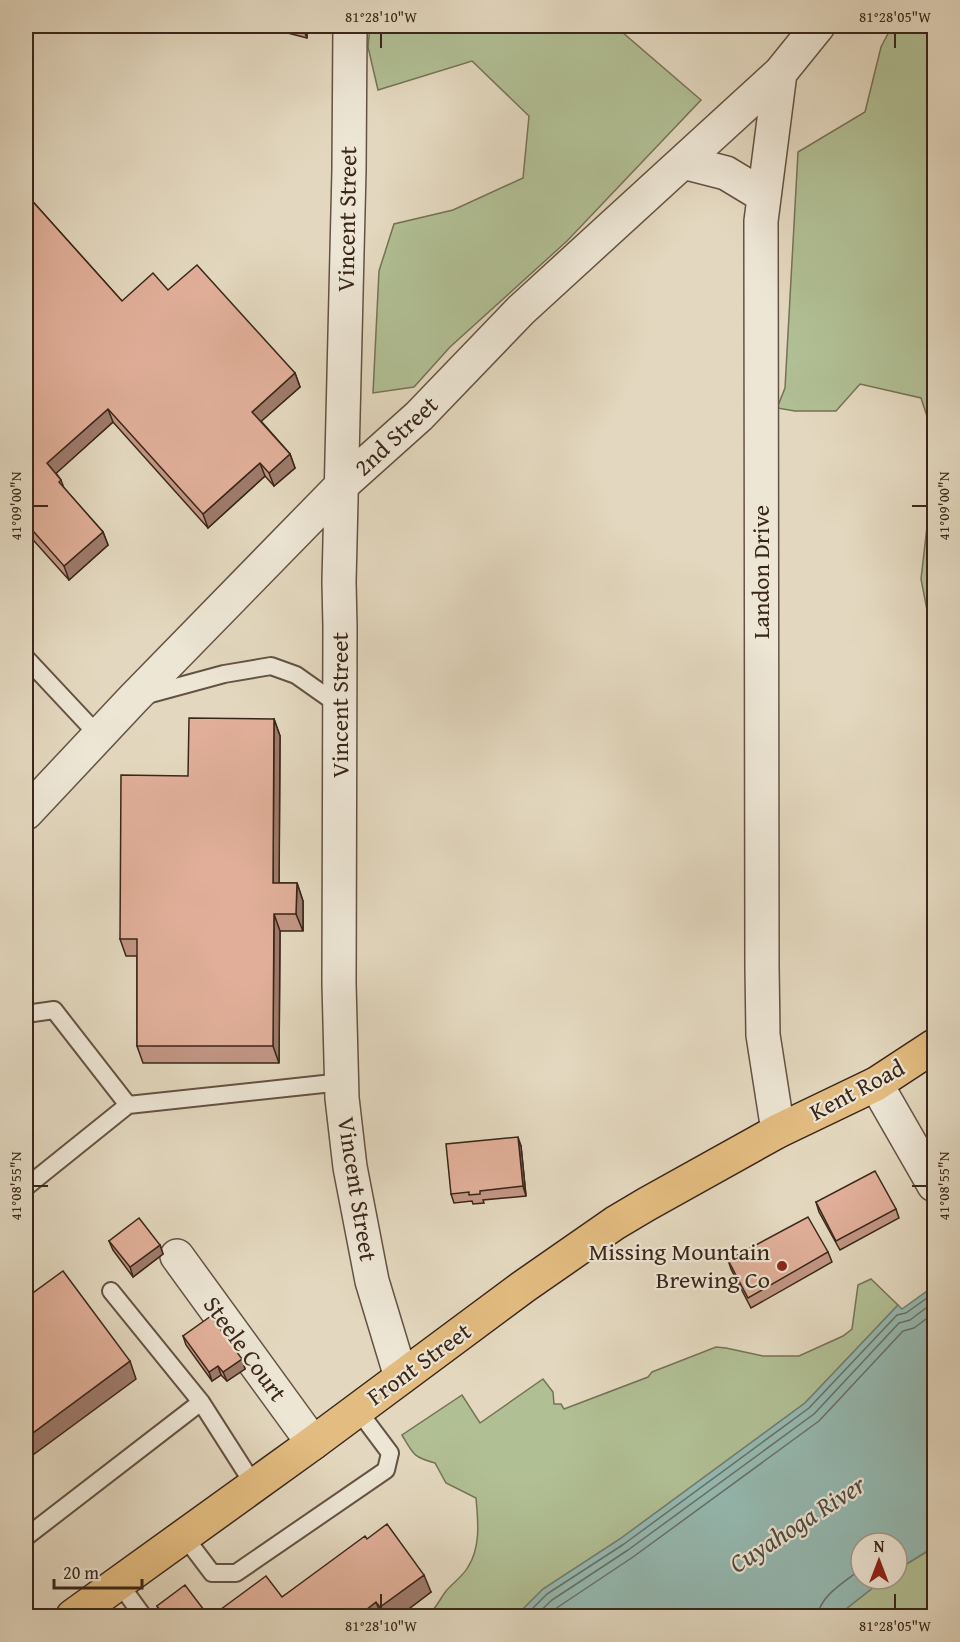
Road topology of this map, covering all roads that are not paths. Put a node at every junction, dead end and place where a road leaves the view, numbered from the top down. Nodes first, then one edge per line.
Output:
1 (350, 26) edge
2 (818, 26) edge
3 (780, 73) junction
4 (683, 162) junction
5 (764, 196) junction
6 (342, 485) junction
7 (26, 658) edge
8 (133, 699) junction
9 (340, 706) junction
10 (99, 736) junction
11 (26, 813) edge
12 (26, 1014) edge
13 (934, 1046) edge
14 (342, 1082) junction
15 (876, 1083) junction
16 (128, 1105) junction
17 (778, 1131) junction
18 (931, 1178) edge
19 (26, 1187) edge
20 (177, 1256) dead end
21 (111, 1292) dead end
22 (401, 1377) junction
23 (201, 1402) junction
24 (357, 1409) junction
25 (313, 1443) junction
26 (254, 1485) junction
27 (184, 1536) junction
28 (26, 1537) edge
29 (118, 1583) junction
30 (77, 1615) edge
31 (143, 1617) edge

1 - 6 street, Vincent Street
2 - 3 street
3 - 4 street, 2nd Street
3 - 5 street, Landon Drive
4 - 5 street
4 - 6 street, 2nd Street
5 - 17 street, Landon Drive
6 - 8 street, 2nd Street
6 - 9 street, Vincent Street
7 - 10 lane
8 - 9 lane
8 - 10 street, 2nd Street
9 - 14 street, Vincent Street
10 - 11 street, 2nd Street
12 - 16 lane
13 - 15 main road, Kent Road
14 - 16 lane
14 - 22 street, Vincent Street
15 - 17 main road, Kent Road
15 - 18 street
16 - 19 lane
17 - 22 main road, Front Street
20 - 25 street, Steele Court
21 - 23 lane
22 - 24 main road, Front Street
23 - 26 lane
23 - 28 lane
24 - 25 main road, Front Street
24 - 27 lane
25 - 26 main road, Front Street
26 - 27 main road, Front Street
27 - 29 main road, Front Street
29 - 30 main road, Front Street
29 - 31 lane

